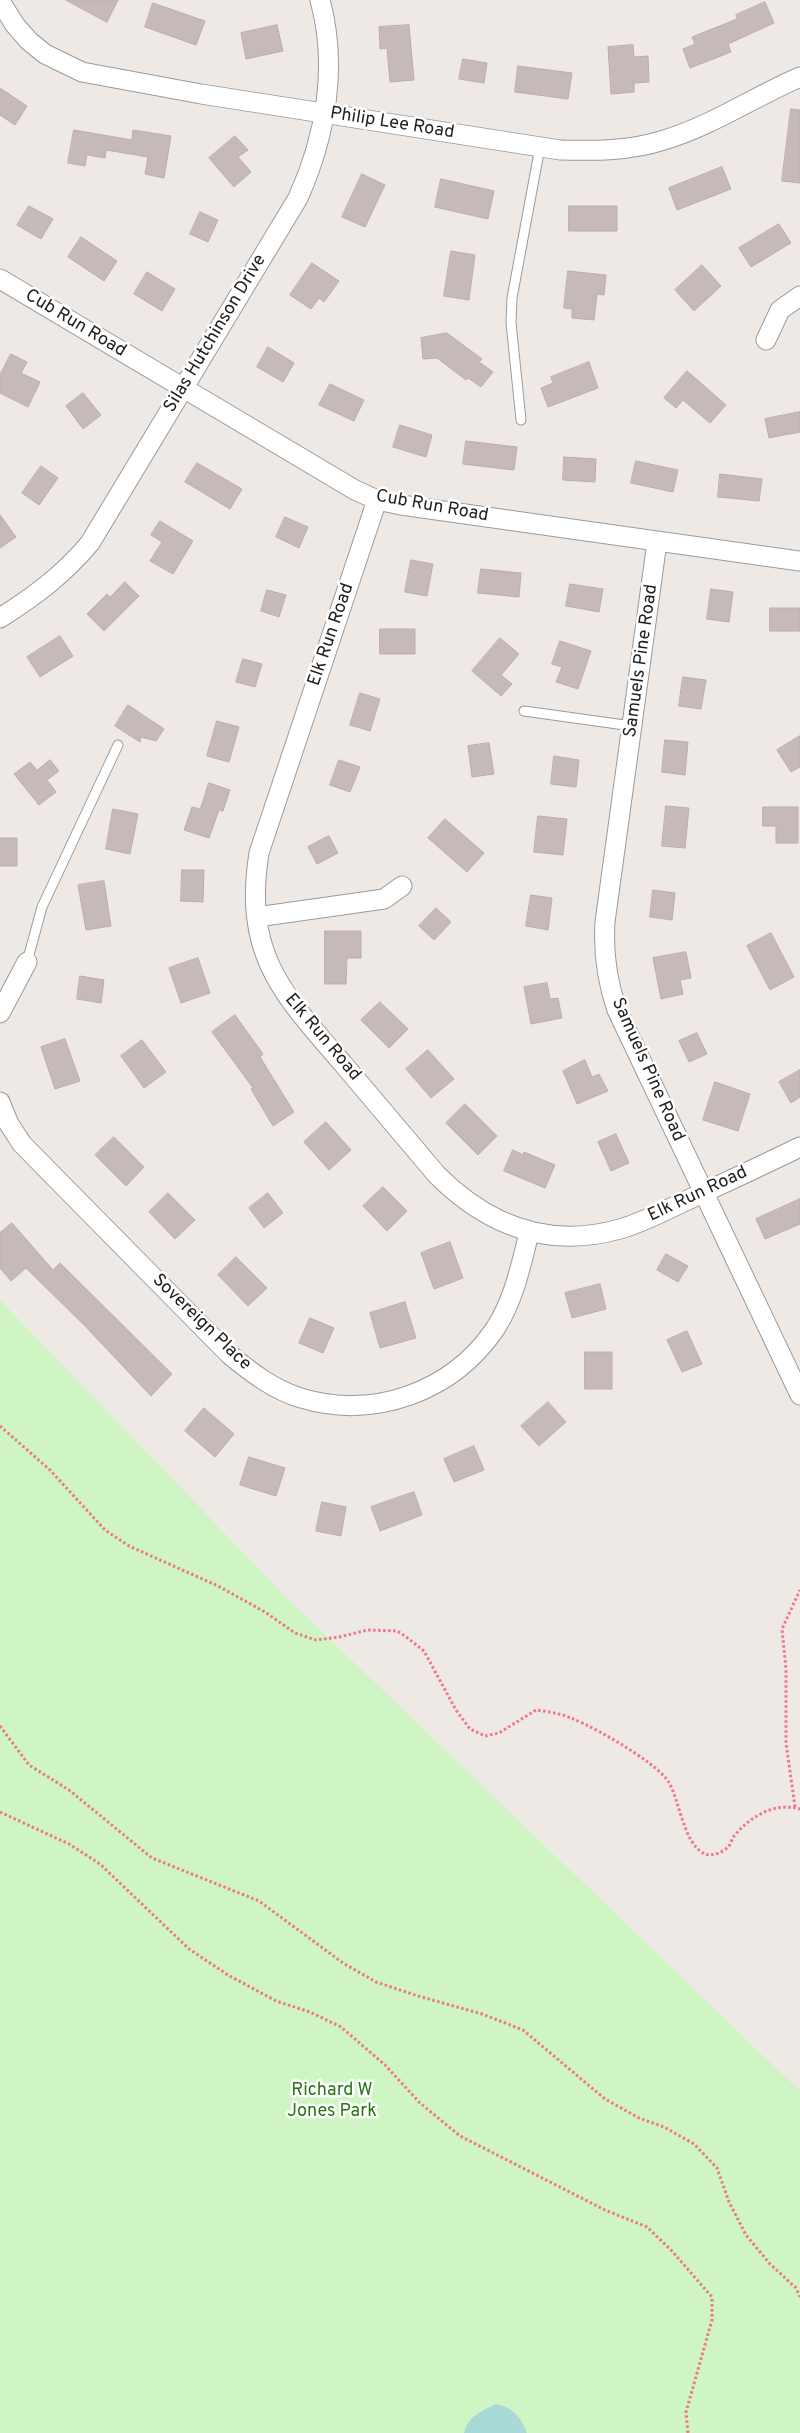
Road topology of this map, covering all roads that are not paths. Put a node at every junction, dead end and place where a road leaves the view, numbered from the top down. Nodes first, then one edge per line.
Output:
1 (320, 0) edge
2 (0, 1) edge
3 (800, 77) edge
4 (324, 113) junction
5 (540, 148) junction
6 (0, 279) edge
7 (800, 296) edge
8 (766, 340) dead end
9 (183, 389) junction
10 (521, 420) dead end
11 (378, 500) junction
12 (658, 542) junction
13 (800, 561) edge
14 (0, 618) edge
15 (524, 711) dead end
16 (632, 726) junction
17 (118, 745) dead end
18 (402, 886) dead end
19 (257, 917) junction
20 (27, 962) joint
21 (0, 1013) edge
22 (0, 1102) edge
23 (800, 1147) edge
24 (704, 1192) junction
25 (529, 1232) junction
26 (800, 1395) edge

1 - 4 street, Silas Hutchinson Drive
2 - 4 street, Philip Lee Road
3 - 5 street, Philip Lee Road
4 - 5 street, Philip Lee Road
4 - 9 street, Silas Hutchinson Drive
5 - 10 lane
6 - 9 street, Cub Run Road
7 - 8 street
9 - 11 street, Cub Run Road
9 - 14 street, Silas Hutchinson Drive
11 - 12 street, Cub Run Road
11 - 19 street, Elk Run Road
12 - 13 street, Cub Run Road
12 - 16 street, Samuels Pine Road
15 - 16 lane
16 - 24 street, Samuels Pine Road
17 - 20 lane
18 - 19 street
19 - 25 street, Elk Run Road
20 - 21 street
22 - 25 street, Sovereign Place
23 - 24 street, Elk Run Road
24 - 25 street, Elk Run Road
24 - 26 street, Samuels Pine Road

